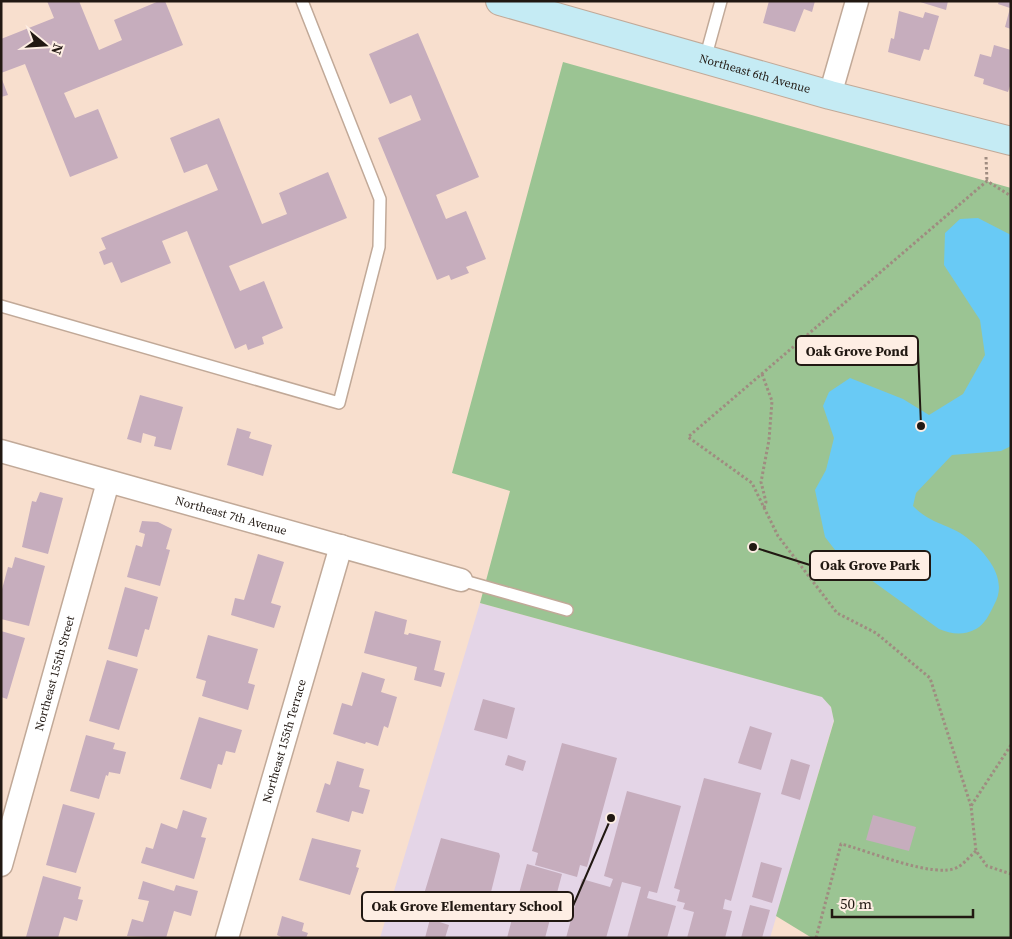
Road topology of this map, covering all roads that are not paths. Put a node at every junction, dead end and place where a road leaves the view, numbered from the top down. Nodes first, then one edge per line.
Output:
1 (302, 1) edge
2 (500, 1) edge
3 (721, 1) edge
4 (857, 1) edge
5 (704, 59) junction
6 (830, 95) junction
7 (1011, 141) edge
8 (1, 306) edge
9 (1, 451) edge
10 (108, 482) junction
11 (341, 546) junction
12 (461, 580) joint
13 (567, 610) dead end
14 (1, 865) edge
15 (227, 938) edge

1 - 8 lane
2 - 5 main road, Northeast 6th Avenue
3 - 5 lane
4 - 6 street
5 - 6 main road, Northeast 6th Avenue
6 - 7 main road, Northeast 6th Avenue
9 - 10 street, Northeast 7th Avenue
10 - 11 street, Northeast 7th Avenue
10 - 14 street, Northeast 155th Street
11 - 12 street, Northeast 7th Avenue
11 - 15 street, Northeast 155th Terrace
12 - 13 lane

